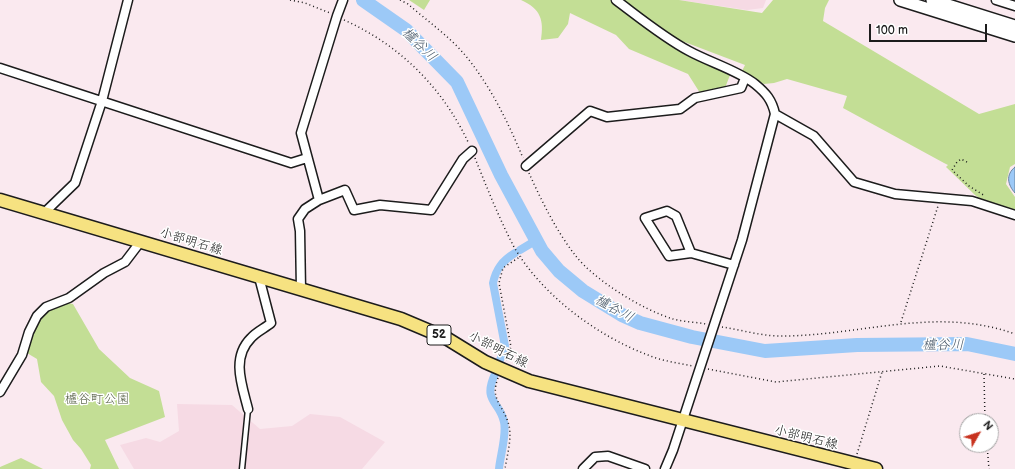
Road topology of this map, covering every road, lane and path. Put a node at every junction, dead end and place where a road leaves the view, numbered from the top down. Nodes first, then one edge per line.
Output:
1 (128, 0) edge
2 (290, 0) edge
3 (343, 0) edge
4 (400, 0) edge
5 (616, 0) edge
6 (900, 0) edge
7 (932, 0) edge
8 (996, 0) edge
9 (1015, 6) edge
10 (337, 16) junction
11 (1015, 26) edge
12 (1015, 36) edge
13 (0, 68) edge
14 (745, 78) junction
15 (102, 101) junction
16 (775, 114) junction
17 (472, 151) junction
18 (307, 158) junction
19 (967, 162) dead end
20 (526, 166) junction
21 (986, 196) dead end
22 (940, 198) junction
23 (0, 200) edge
24 (319, 200) junction
25 (44, 213) junction
26 (1015, 215) edge
27 (141, 241) junction
28 (691, 253) junction
29 (734, 265) junction
30 (259, 277) junction
31 (301, 290) junction
32 (901, 323) junction
33 (713, 326) junction
34 (1015, 334) edge
35 (701, 366) junction
36 (882, 372) junction
37 (984, 374) junction
38 (1015, 379) edge
39 (0, 392) edge
40 (248, 409) joint
41 (984, 413) edge
42 (683, 420) junction
43 (988, 453) edge
44 (854, 467) edge
45 (242, 469) edge
46 (583, 469) edge
47 (645, 469) edge
48 (665, 469) edge
49 (876, 469) edge
50 (989, 469) edge

1 - 15 street
2 - 10 path
3 - 10 street
4 - 20 path
5 - 14 street
6 - 12 street
7 - 11 street
8 - 9 street
10 - 17 path
10 - 18 street
13 - 15 street
14 - 16 street
14 - 20 street
15 - 18 street
15 - 25 street
16 - 22 street
16 - 29 street
17 - 24 street
17 - 35 path
18 - 24 street
19 - 21 path
20 - 33 path
22 - 26 street
22 - 32 path
23 - 25 main road, 小部明石線 / 52
24 - 31 street
25 - 27 main road, 小部明石線 / 52
27 - 30 main road, 小部明石線 / 52
27 - 39 street
28 - 28 street
28 - 29 street
29 - 33 street
30 - 31 main road, 小部明石線 / 52
30 - 40 street
31 - 42 main road, 小部明石線 / 52
32 - 33 path
32 - 34 path
33 - 35 street
35 - 36 path
35 - 42 street
36 - 37 path
36 - 44 path
37 - 38 path
37 - 41 path
40 - 45 lane
42 - 44 main road, 小部明石線 / 52
42 - 48 street
43 - 50 path
44 - 49 main road, 小部明石線 / 52
46 - 47 street

